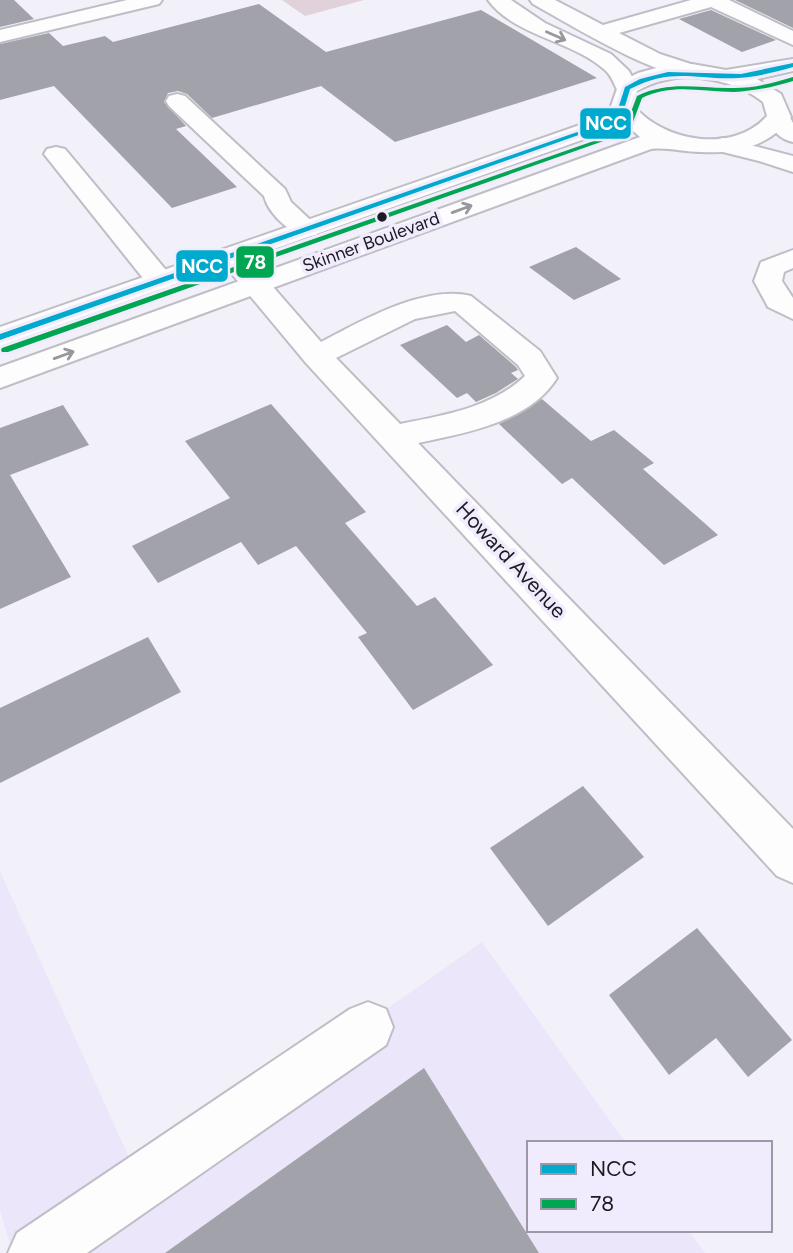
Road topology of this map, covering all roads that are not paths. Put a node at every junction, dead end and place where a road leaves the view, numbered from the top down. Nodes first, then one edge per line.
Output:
1 (152, 0) edge
2 (498, 0) edge
3 (540, 0) edge
4 (601, 32) junction
5 (0, 36) edge
6 (793, 39) edge
7 (793, 65) edge
8 (687, 70) junction
9 (722, 76) junction
10 (625, 98) junction
11 (177, 101) dead end
12 (786, 114) edge
13 (666, 140) junction
14 (723, 145) junction
15 (56, 154) dead end
16 (793, 165) edge
17 (307, 229) junction
18 (231, 256) junction
19 (793, 258) edge
20 (160, 281) junction
21 (255, 284) junction
22 (793, 310) edge
23 (0, 337) edge
24 (317, 356) junction
25 (0, 378) edge
26 (395, 436) junction
27 (793, 861) edge
28 (368, 1027) dead end
29 (37, 1253) edge

1 - 5 main road
2 -> 10 main road
3 - 4 main road
4 - 6 main road
4 - 8 main road
7 - 9 main road, Skinner Boulevard
8 - 9 main road, Skinner Boulevard
8 - 10 main road, Skinner Boulevard
9 - 12 main road, Skinner Boulevard
10 - 13 main road, Skinner Boulevard
10 - 17 main road, Skinner Boulevard
11 - 17 main road
12 - 14 main road, Skinner Boulevard
13 - 14 main road, Skinner Boulevard
21 -> 13 main road, Skinner Boulevard
14 - 16 main road
15 - 20 main road
17 - 18 main road, Skinner Boulevard
18 - 20 main road, Skinner Boulevard
18 - 21 main road, Howard Avenue
19 - 22 main road
20 - 23 main road, Skinner Boulevard
21 - 24 main road, Howard Avenue
25 -> 21 main road, Skinner Boulevard
24 - 26 main road, Howard Avenue
24 - 26 main road
26 - 27 main road, Howard Avenue
28 - 29 main road

